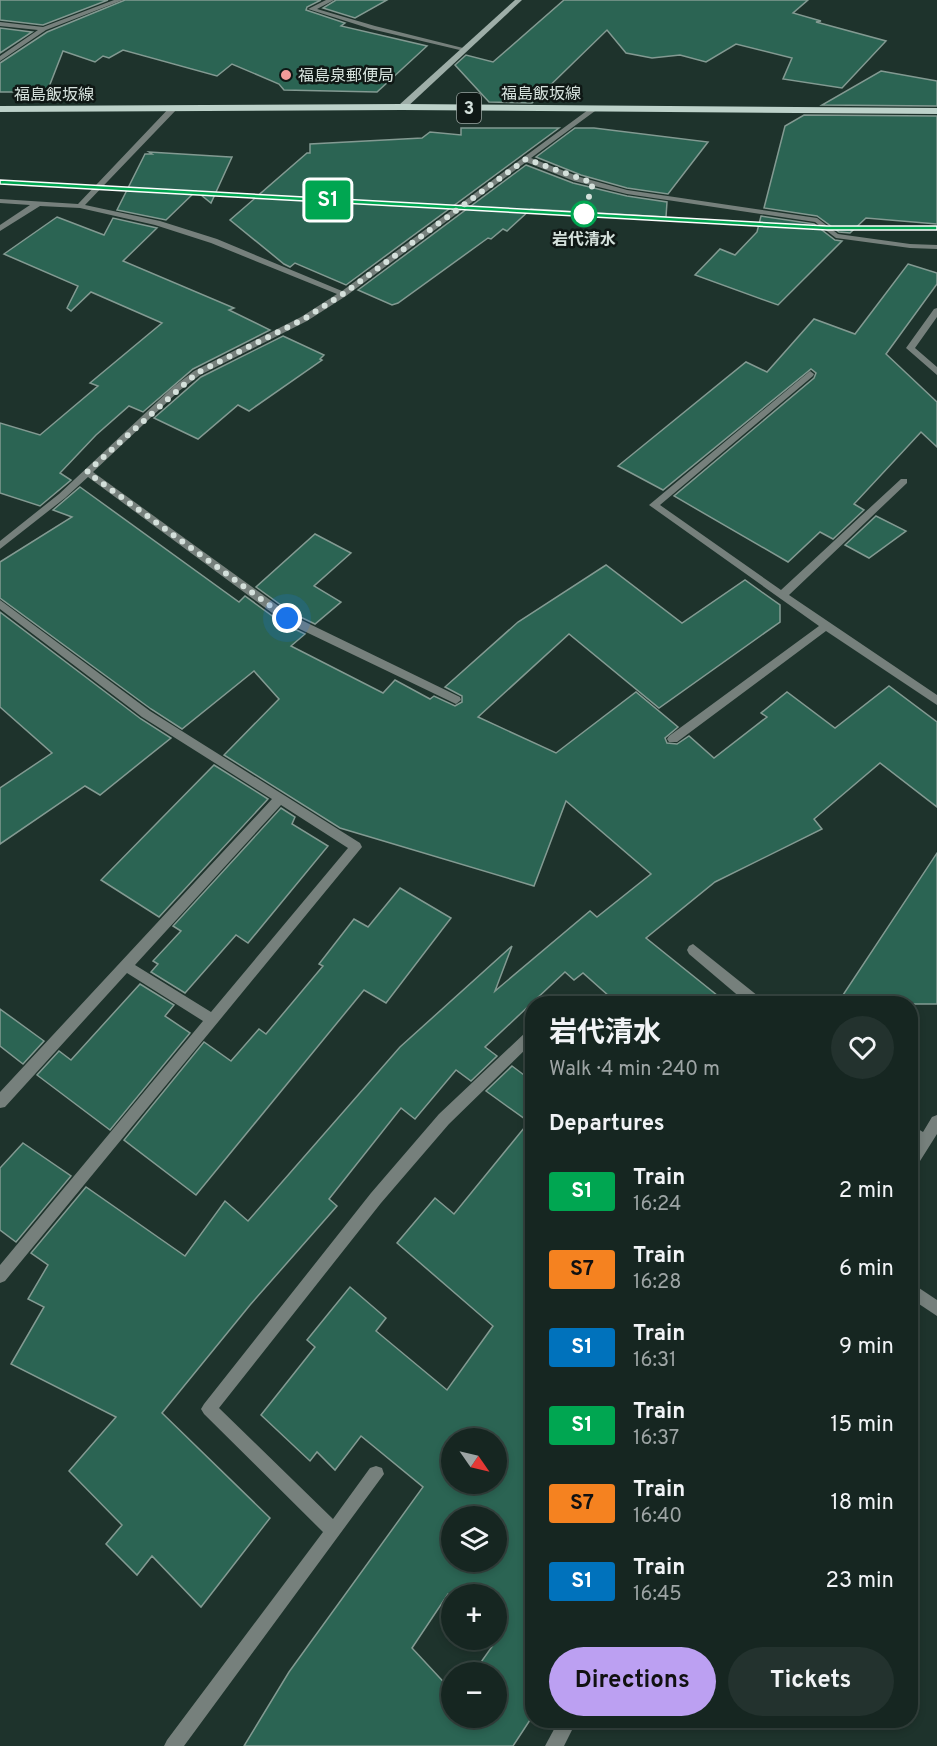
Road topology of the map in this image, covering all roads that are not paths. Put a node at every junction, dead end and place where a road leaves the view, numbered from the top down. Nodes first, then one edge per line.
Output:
1 (120, 0) edge
2 (519, 0) edge
3 (326, 1) edge
4 (0, 24) edge
5 (44, 29) junction
6 (464, 49) junction
7 (0, 59) edge
8 (402, 107) junction
9 (174, 108) junction
10 (592, 109) junction
11 (0, 110) edge
12 (937, 111) edge
13 (526, 159) junction
14 (0, 201) edge
15 (39, 203) junction
16 (80, 206) junction
17 (0, 229) edge
18 (937, 247) edge
19 (343, 294) junction
20 (937, 311) edge
21 (937, 372) edge
22 (810, 374) dead end
23 (87, 472) junction
24 (904, 481) dead end
25 (0, 546) edge
26 (782, 595) junction
27 (0, 604) edge
28 (826, 626) junction
29 (456, 700) dead end
30 (937, 701) edge
31 (673, 739) dead end
32 (280, 798) junction
33 (693, 950) dead end
34 (126, 966) junction
35 (748, 996) edge
36 (213, 1020) junction
37 (525, 1042) edge
38 (0, 1102) edge
39 (937, 1122) edge
40 (918, 1136) edge
41 (924, 1141) junction
42 (918, 1151) edge
43 (0, 1276) edge
44 (918, 1295) edge
45 (937, 1309) edge
46 (376, 1474) dead end
47 (333, 1530) junction
48 (564, 1728) edge
49 (173, 1746) edge
50 (554, 1746) edge

1 - 5 street
2 - 6 street
3 - 6 street
4 - 5 street
5 - 7 street
6 - 8 street
8 - 9 main road, 福島飯坂線 / 3
8 - 10 main road, 福島飯坂線 / 3
9 - 11 main road, 福島飯坂線 / 3
9 - 16 street
10 - 12 main road, 福島飯坂線 / 3
10 - 13 street
13 - 18 street
13 - 19 street
14 - 15 street
15 - 16 street
15 - 17 street
16 - 19 street
19 - 23 street
20 - 21 street
22 - 26 street
23 - 25 street
23 - 29 street
24 - 26 street
26 - 28 street
27 - 32 street
28 - 30 street
28 - 31 street
32 - 34 street
32 - 36 street
33 - 35 street
34 - 36 street
34 - 38 street
36 - 43 street
37 - 47 street
39 - 41 street
40 - 41 street
41 - 42 street
44 - 45 street
46 - 47 street
47 - 49 street
48 - 50 street

